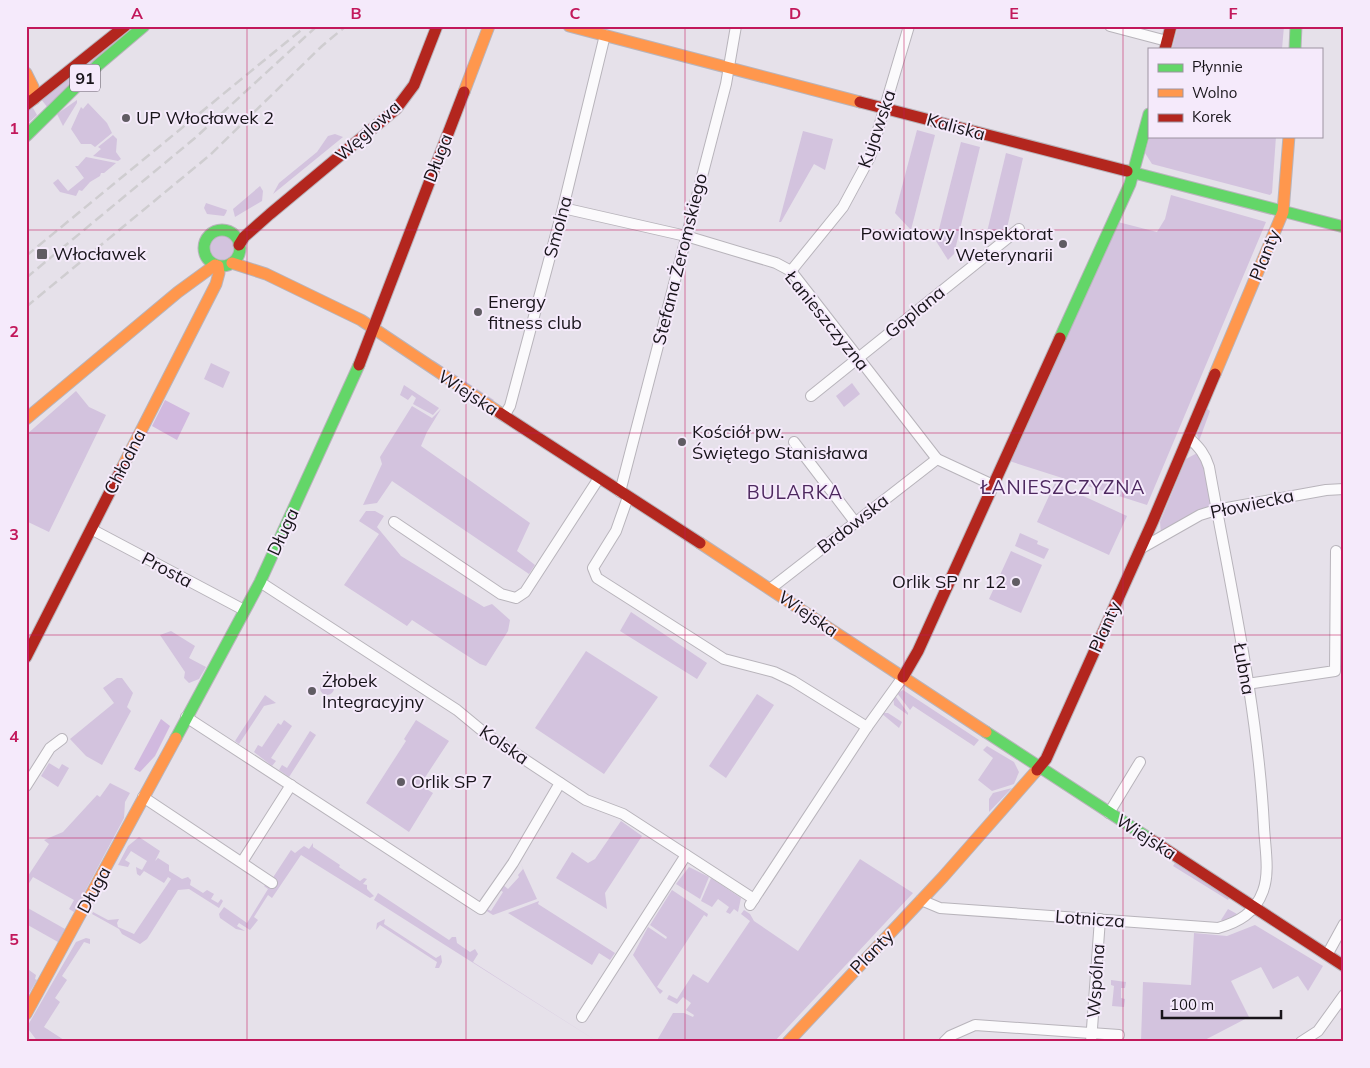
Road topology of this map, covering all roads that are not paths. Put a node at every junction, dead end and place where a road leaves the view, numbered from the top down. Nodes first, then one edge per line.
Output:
1 (125, 26) edge
2 (144, 26) edge
3 (437, 26) edge
4 (489, 26) edge
5 (569, 26) edge
6 (736, 26) edge
7 (909, 26) edge
8 (1110, 26) edge
9 (1171, 26) edge
10 (1296, 26) edge
11 (605, 35) junction
12 (1166, 45) edge
13 (1294, 48) edge
14 (730, 68) junction
15 (26, 73) edge
16 (29, 103) edge
17 (886, 108) junction
18 (1148, 118) edge
19 (28, 135) edge
20 (1288, 138) edge
21 (1134, 173) junction
22 (563, 208) junction
23 (1283, 212) junction
24 (270, 214) junction
25 (1344, 228) edge
26 (1019, 229) dead end
27 (228, 231) junction
28 (686, 236) junction
29 (240, 247) junction
30 (205, 254) junction
31 (232, 263) junction
32 (217, 265) junction
33 (791, 271) junction
34 (266, 274) junction
35 (182, 289) junction
36 (203, 309) junction
37 (373, 327) junction
38 (857, 358) junction
39 (811, 396) dead end
40 (504, 416) junction
41 (26, 420) edge
42 (1189, 438) junction
43 (794, 442) dead end
44 (937, 459) junction
45 (599, 478) junction
46 (993, 485) junction
47 (1344, 490) edge
48 (624, 494) junction
49 (1216, 510) junction
50 (394, 522) dead end
51 (855, 522) junction
52 (91, 529) junction
53 (1140, 550) junction
54 (1336, 551) dead end
55 (260, 582) junction
56 (770, 588) junction
57 (244, 610) junction
58 (29, 643) edge
59 (26, 656) edge
60 (903, 678) junction
61 (1247, 684) junction
62 (186, 717) junction
63 (867, 727) junction
64 (62, 739) dead end
65 (1140, 762) dead end
66 (1040, 768) junction
67 (560, 783) junction
68 (291, 785) junction
69 (26, 786) edge
70 (143, 797) junction
71 (1108, 813) junction
72 (686, 855) junction
73 (242, 862) junction
74 (272, 883) dead end
75 (921, 900) junction
76 (1254, 907) junction
77 (1100, 919) junction
78 (1344, 924) edge
79 (1327, 955) junction
80 (1344, 966) edge
81 (1344, 995) edge
82 (26, 1014) edge
83 (582, 1016) dead end
84 (1119, 1035) dead end
85 (1092, 1037) edge
86 (788, 1042) edge
87 (944, 1042) edge
88 (1300, 1042) edge

1 - 16 street, 91
2 - 19 street, 91
3 - 24 street, Węglowa
4 - 37 street, Długa
5 - 11 street, Kaliska
6 - 14 street, Stefana Żeromskiego
7 - 17 street, Kujawska
8 - 12 street
9 - 12 street
10 - 13 street
11 - 14 street, Kaliska
11 - 22 street, Smolna
14 - 17 street, Kaliska
14 - 28 street, Stefana Żeromskiego
15 - 16 street
16 - 19 street
17 - 21 street, Kaliska
17 - 33 street, Kujawska
18 - 21 street
20 - 23 street, Planty
21 - 23 street, Kaliska
21 - 46 street
22 - 28 street, Łanieszczyzna
22 - 40 street, Smolna
23 - 25 street, Kaliska
23 - 42 street, Planty
24 - 27 street, Węglowa
24 - 29 street, Węglowa
26 - 38 street, Goplana
27 - 29 street
27 - 30 street
28 - 33 street, Łanieszczyzna
28 - 48 street, Stefana Żeromskiego
29 - 31 street
29 - 34 street, Wiejska
30 - 32 street
30 - 35 street
31 - 32 street
31 - 34 street, Wiejska
32 - 35 street
32 - 36 street, Chłodna
33 - 38 street, Łanieszczyzna
34 - 37 street, Wiejska
35 - 36 street
35 - 41 street
36 - 52 street, Chłodna
37 - 40 street, Wiejska
37 - 55 street, Długa
38 - 39 street, Goplana
38 - 44 street, Łanieszczyzna
40 - 45 street, Wiejska
42 - 49 street, Łubna
42 - 53 street, Planty
43 - 51 street
44 - 46 street, Łanieszczyzna
44 - 51 street, Brdowska
45 - 48 street, Wiejska
45 - 50 street
46 - 60 street
47 - 49 street, Płowiecka
48 - 56 street, Wiejska
48 - 63 street, Stefana Żeromskiego
49 - 53 street, Płowiecka
49 - 61 street, Łubna
51 - 56 street, Brdowska
52 - 57 street, Prosta
52 - 58 street, Chłodna
53 - 66 street, Planty
54 - 61 street
55 - 57 street, Długa
55 - 67 street, Kolska
56 - 60 street, Wiejska
57 - 62 street, Długa
58 - 59 street, Chłodna
60 - 63 street
60 - 66 street, Wiejska
61 - 76 street, Łubna
62 - 68 street
62 - 70 street, Długa
63 - 72 street, Kolska
64 - 69 street
65 - 71 street
66 - 71 street, Wiejska
66 - 75 street, Planty
67 - 68 street
67 - 72 street, Kolska
68 - 73 street
70 - 73 street
70 - 82 street, Długa
71 - 76 street, Wiejska
72 - 83 street
73 - 74 street
75 - 77 street, Lotnicza
75 - 86 street, Planty
76 - 77 street, Lotnicza
76 - 79 street, Wiejska
77 - 85 street, Wspólna
78 - 79 street
79 - 80 street, Wiejska
81 - 88 street
84 - 85 street
85 - 87 street

